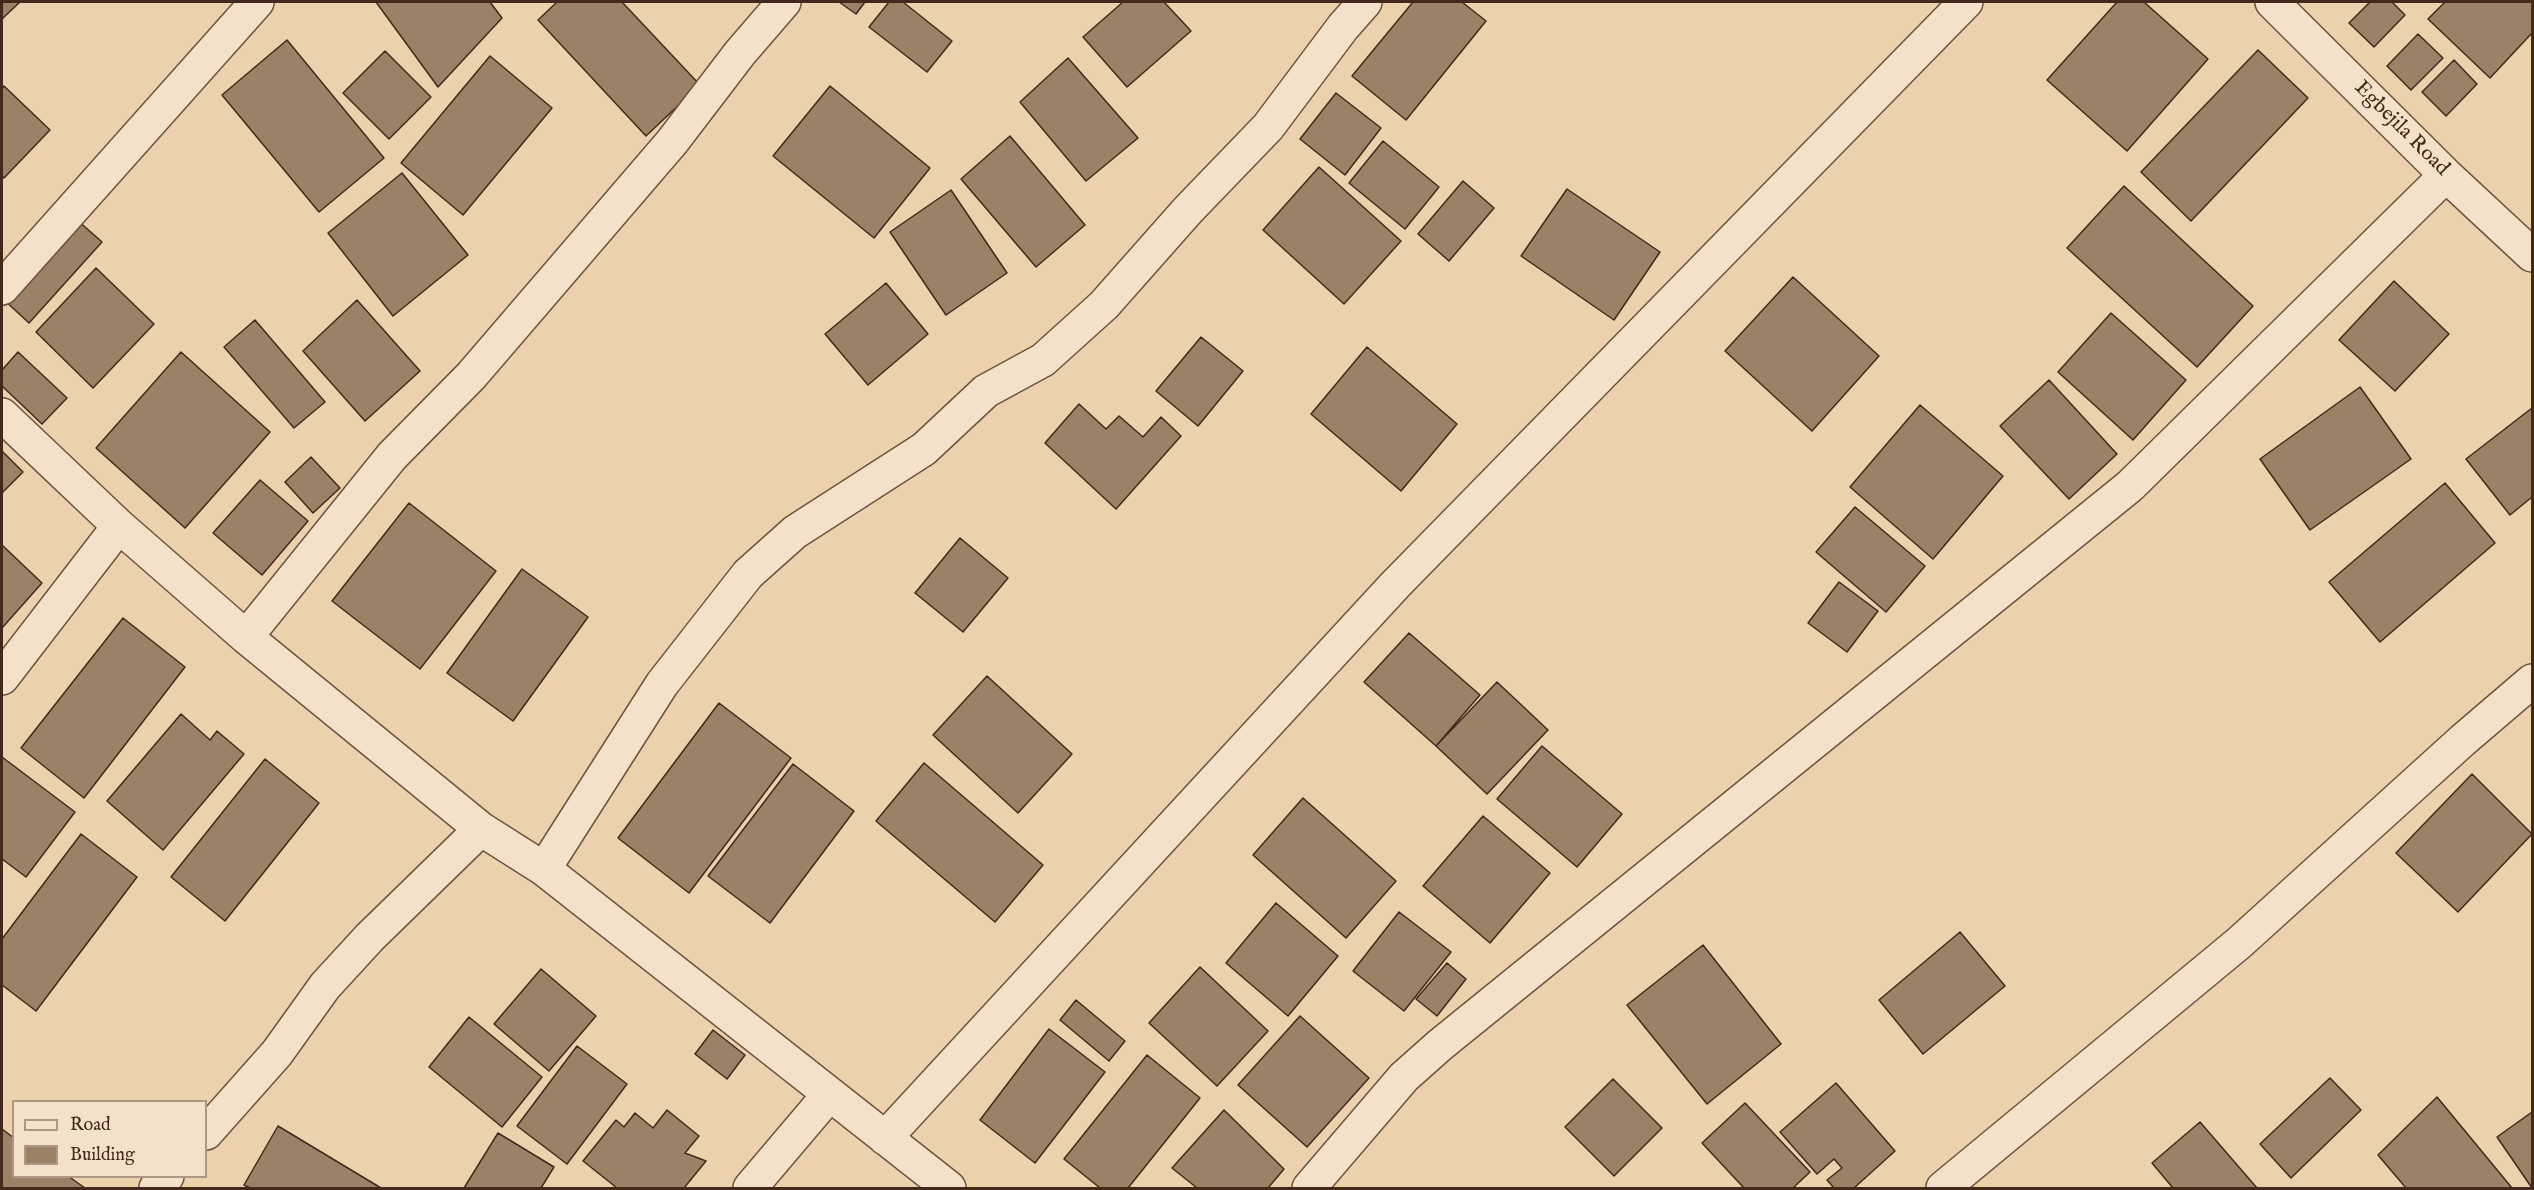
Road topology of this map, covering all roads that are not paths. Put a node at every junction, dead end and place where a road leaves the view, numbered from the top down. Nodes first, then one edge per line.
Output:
1 (257, 2) edge
2 (784, 2) edge
3 (1365, 2) edge
4 (1966, 2) edge
5 (2272, 2) edge
6 (2446, 175) junction
7 (2532, 255) edge
8 (2, 288) edge
9 (2, 415) edge
10 (119, 526) junction
11 (246, 638) junction
12 (2, 678) edge
13 (2532, 681) edge
14 (481, 829) junction
15 (544, 869) junction
16 (828, 1096) junction
17 (207, 1132) edge
18 (885, 1138) junction
19 (750, 1188) edge
20 (949, 1188) edge
21 (1309, 1188) edge
22 (1943, 1188) edge

1 - 8 street
2 - 11 street
3 - 15 street
4 - 18 street
5 - 6 street, Egbejila Road
6 - 7 street, Egbejila Road
6 - 21 street
9 - 10 street
10 - 11 street
10 - 12 street
11 - 14 street
13 - 22 street
14 - 15 street
14 - 17 street
15 - 16 street
16 - 18 street
16 - 19 street
18 - 20 street

